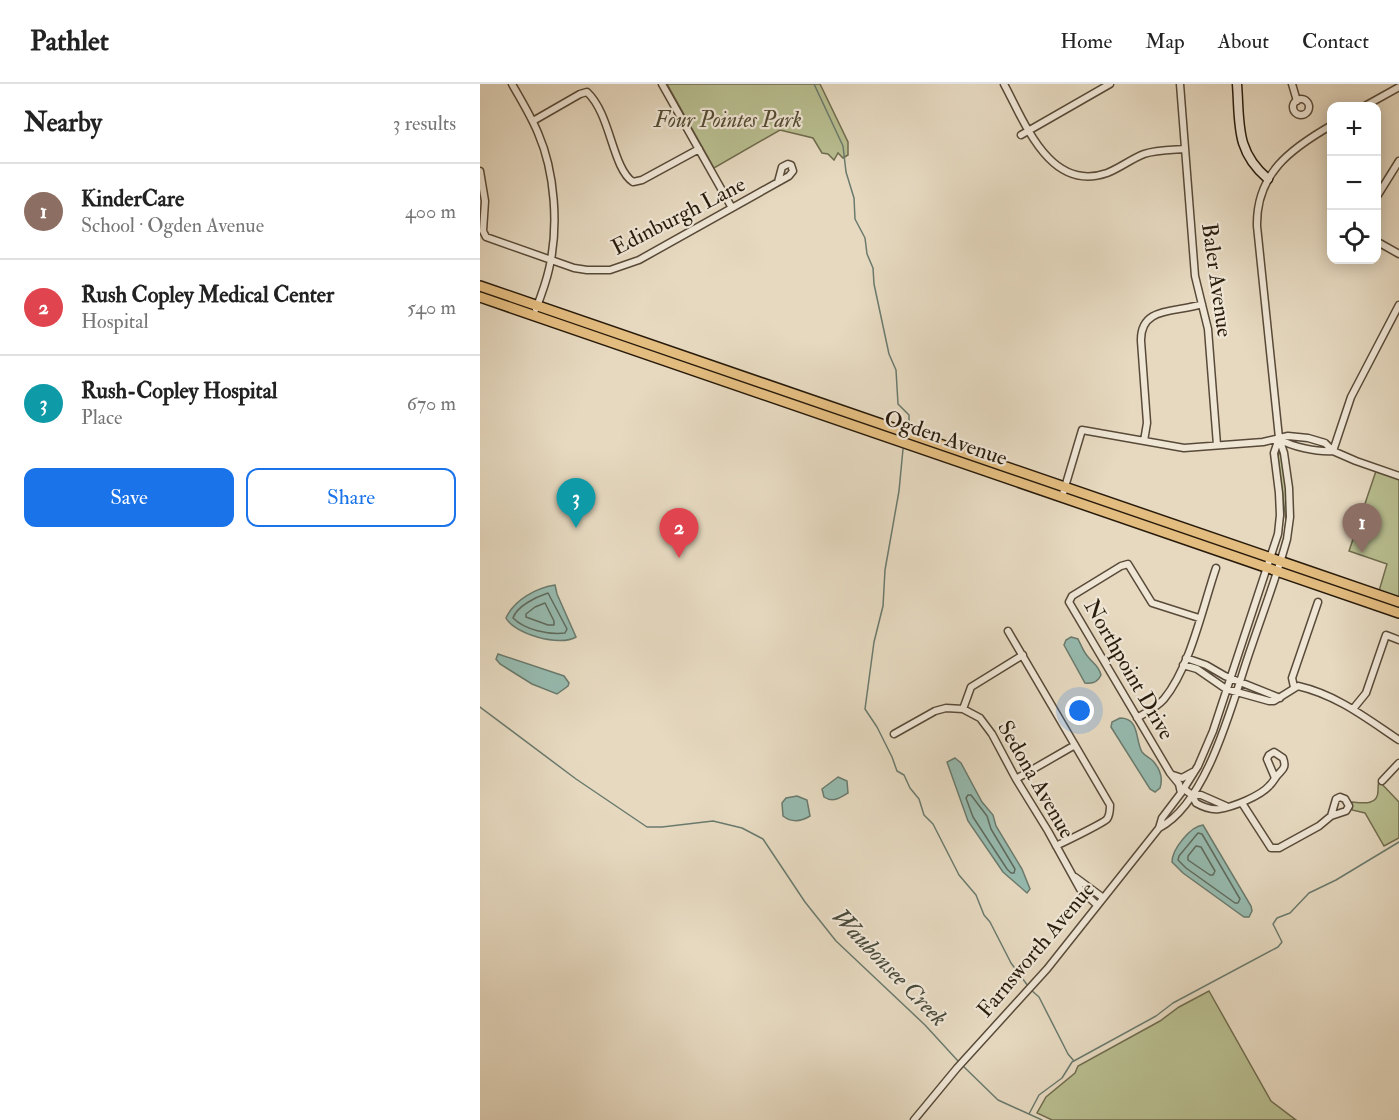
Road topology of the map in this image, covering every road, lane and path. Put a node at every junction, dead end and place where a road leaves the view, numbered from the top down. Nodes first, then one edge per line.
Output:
1 (512, 84) edge
2 (662, 84) edge
3 (1004, 84) edge
4 (1110, 84) edge
5 (1180, 84) edge
6 (1236, 84) edge
7 (1292, 84) edge
8 (1399, 87) edge
9 (1297, 100) dead end
10 (1372, 102) edge
11 (533, 121) junction
12 (1327, 128) edge
13 (1029, 130) junction
14 (1021, 135) dead end
15 (699, 149) junction
16 (1185, 149) junction
17 (1399, 161) edge
18 (480, 171) edge
19 (1268, 179) junction
20 (778, 182) dead end
21 (1381, 188) edge
22 (732, 208) junction
23 (1381, 243) edge
24 (1399, 254) edge
25 (551, 260) junction
26 (480, 286) edge
27 (480, 297) edge
28 (1202, 304) junction
29 (1399, 305) edge
30 (537, 306) junction
31 (534, 316) junction
32 (1279, 438) junction
33 (1144, 441) junction
34 (1217, 445) junction
35 (1333, 451) junction
36 (1399, 474) edge
37 (1063, 492) junction
38 (1271, 558) junction
39 (1281, 561) junction
40 (1216, 568) dead end
41 (1272, 570) junction
42 (1318, 602) dead end
43 (1399, 602) edge
44 (1399, 613) edge
45 (1199, 618) junction
46 (1008, 631) dead end
47 (1399, 640) edge
48 (1023, 656) junction
49 (1186, 658) junction
50 (1183, 665) junction
51 (1230, 678) junction
52 (1239, 682) junction
53 (1294, 687) junction
54 (1226, 689) junction
55 (1236, 692) junction
56 (1280, 698) junction
57 (963, 709) junction
58 (1353, 709) junction
59 (1137, 718) junction
60 (894, 734) dead end
61 (1399, 740) edge
62 (1075, 746) junction
63 (1399, 763) edge
64 (1195, 771) junction
65 (1170, 773) junction
66 (1275, 778) dead end
67 (1016, 779) junction
68 (1382, 781) dead end
69 (1182, 791) junction
70 (1192, 795) junction
71 (1242, 803) junction
72 (1331, 816) dead end
73 (1159, 828) junction
74 (1056, 846) junction
75 (1074, 877) junction
76 (1102, 897) junction
77 (1096, 904) junction
78 (914, 1120) edge

1 - 11 street
2 - 15 street
3 - 13 street
4 - 13 street
5 - 16 street, Baler Avenue
6 - 19 street
7 - 9 street
8 - 10 street
11 - 15 street
11 - 25 street
12 - 19 street
13 - 14 street
13 - 16 street
15 - 22 street
16 - 28 street, Baler Avenue
17 - 21 street
18 - 25 street, Edinburgh Lane
19 - 32 street
20 - 22 street, Edinburgh Lane
22 - 25 street, Edinburgh Lane
23 - 24 street
25 - 30 street
26 - 30 main road, Ogden Avenue
27 - 31 main road, Ogden Avenue
28 - 33 street
28 - 34 street, Baler Avenue
29 - 35 street
30 - 31 street
30 - 37 main road, Ogden Avenue
31 - 37 main road, Ogden Avenue
32 - 34 street
32 - 35 street
32 - 38 street
32 - 39 street
33 - 34 street
33 - 37 street
35 - 36 street
37 - 38 main road, Ogden Avenue
37 - 41 main road, Ogden Avenue
38 - 39 main road, Ogden Avenue
38 - 41 street
39 - 41 street
39 - 43 main road, Ogden Avenue
40 - 45 street
41 - 44 main road, Ogden Avenue
41 - 51 street, Farnsworth Avenue
41 - 52 street, Farnsworth Avenue
42 - 53 street
45 - 49 street
45 - 59 street, Northpoint Drive
46 - 48 street
47 - 58 street
48 - 57 street
48 - 62 street
49 - 50 street
49 - 51 street
50 - 54 street
50 - 59 street
51 - 52 street
51 - 54 street, Farnsworth Avenue
52 - 55 street, Farnsworth Avenue
52 - 56 street
53 - 56 street
53 - 58 street
54 - 55 street
54 - 64 street, Farnsworth Avenue
55 - 56 street
55 - 70 street, Farnsworth Avenue
57 - 60 street
57 - 67 street, Sedona Avenue
58 - 61 street
59 - 65 street, Northpoint Drive
62 - 67 street
62 - 74 street
63 - 68 street
64 - 65 street, Northpoint Drive
64 - 69 street, Farnsworth Avenue
65 - 69 street, Northpoint Drive
66 - 71 street
67 - 74 street, Sedona Avenue
69 - 70 street
69 - 73 street, Farnsworth Avenue
70 - 71 street
70 - 73 street, Farnsworth Avenue
71 - 72 street
73 - 76 street, Farnsworth Avenue
74 - 75 street, Sedona Avenue
75 - 76 street, Sedona Avenue
75 - 77 street, Sedona Avenue
76 - 77 street, Farnsworth Avenue
77 - 78 street, Farnsworth Avenue

